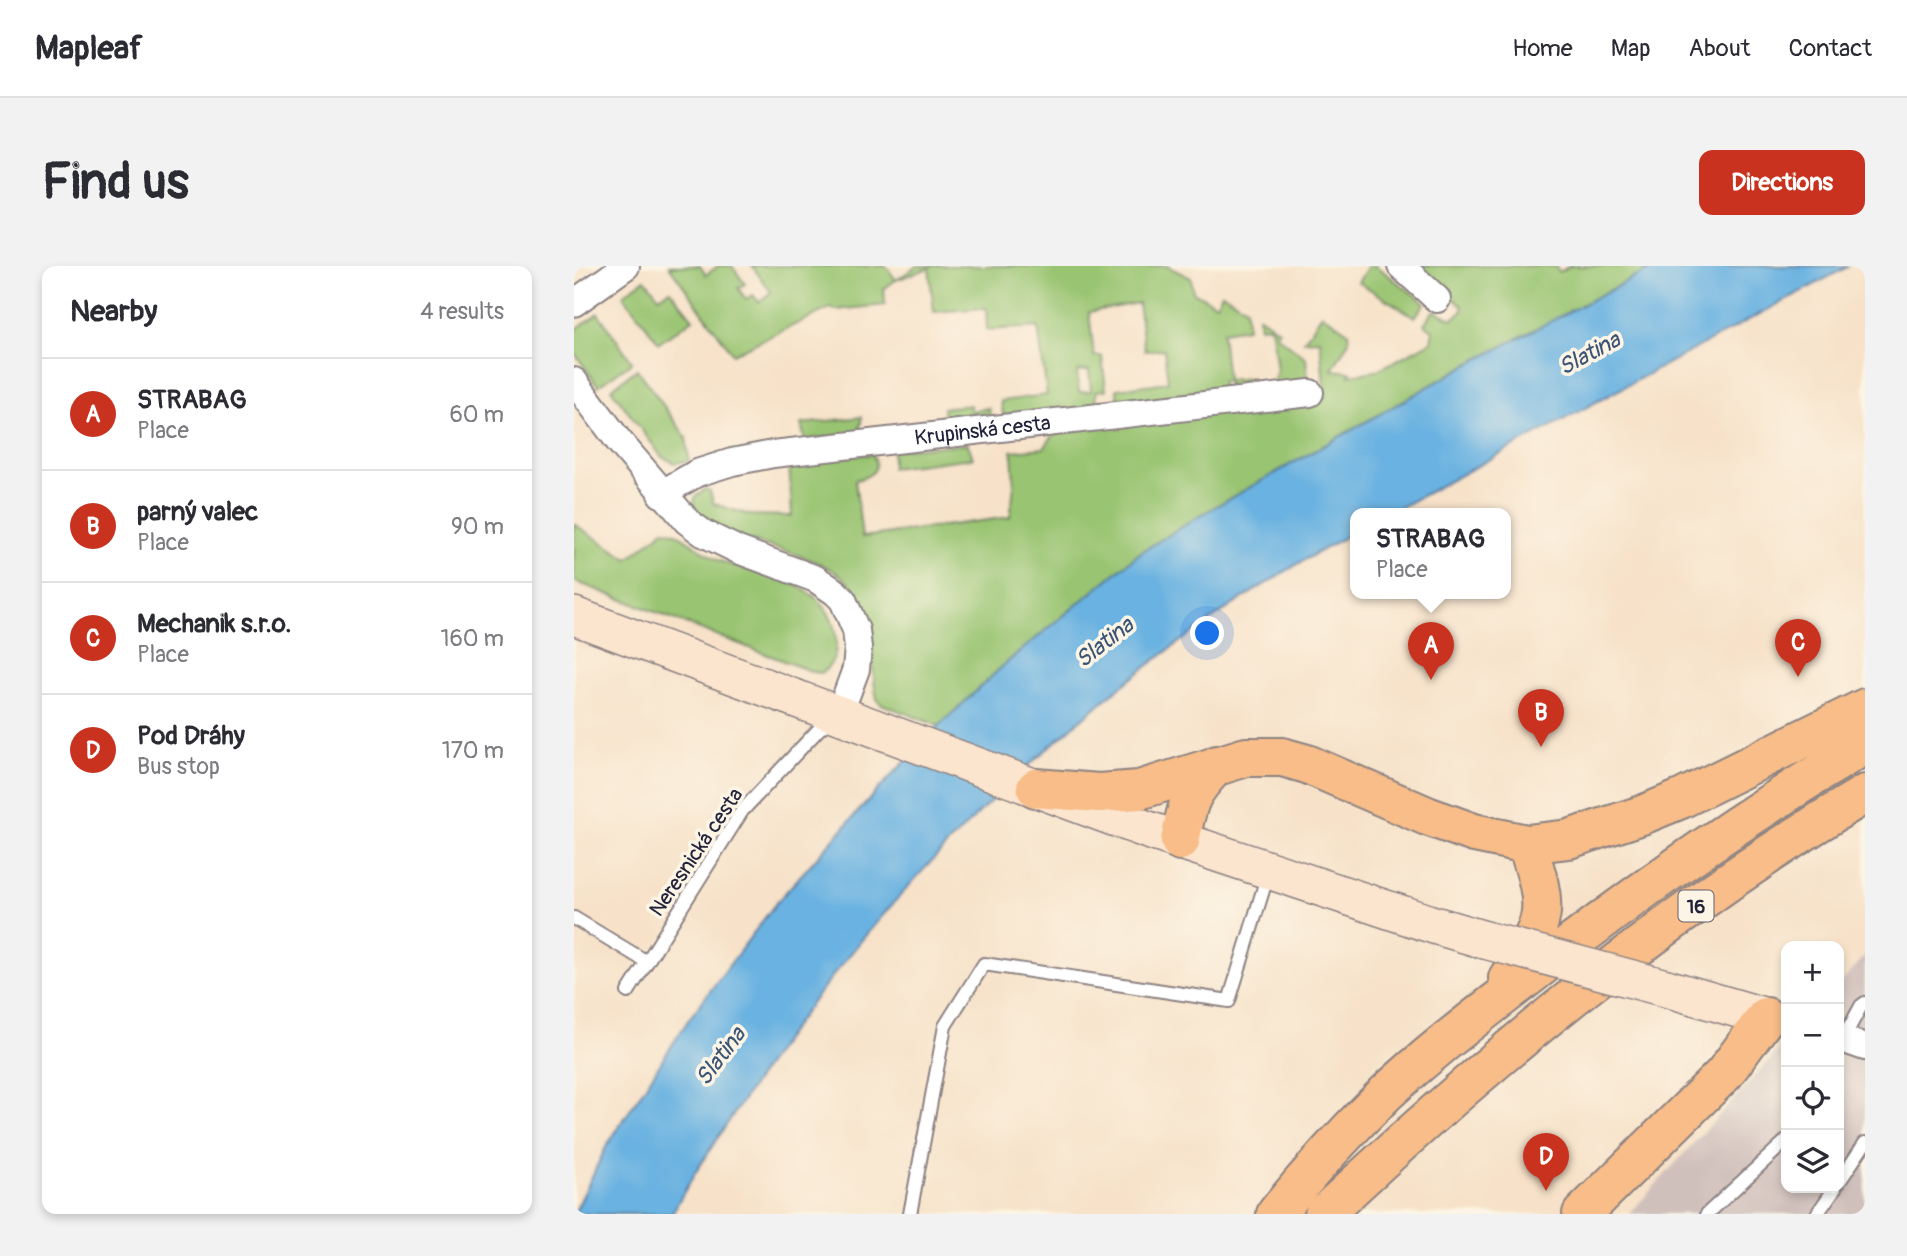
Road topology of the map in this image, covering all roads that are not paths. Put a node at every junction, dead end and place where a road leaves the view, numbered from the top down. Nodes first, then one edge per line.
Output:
1 (626, 266) edge
2 (1401, 266) edge
3 (1437, 299) dead end
4 (574, 303) edge
5 (574, 380) edge
6 (1310, 393) dead end
7 (661, 494) junction
8 (574, 616) edge
9 (1865, 708) edge
10 (853, 720) junction
11 (1865, 745) edge
12 (1217, 765) junction
13 (1037, 788) junction
14 (1865, 794) edge
15 (1180, 841) junction
16 (1527, 844) junction
17 (1269, 870) junction
18 (574, 918) edge
19 (647, 962) junction
20 (628, 992) dead end
21 (1865, 1003) edge
22 (1485, 1011) junction
23 (1776, 1020) edge
24 (1849, 1041) edge
25 (1865, 1143) edge
26 (1781, 1146) edge
27 (1844, 1174) edge
28 (1832, 1193) edge
29 (910, 1214) edge
30 (1276, 1214) edge
31 (1324, 1214) edge
32 (1582, 1214) edge
33 (1707, 1214) edge
34 (1817, 1214) edge

1 - 4 street
2 - 3 street
5 - 7 street
6 - 7 street, Krupinská cesta
7 - 10 street
8 - 10 street
9 - 16 main road
10 - 13 street
10 - 19 lane, Neresnická cesta
11 - 22 main road, 16
12 - 13 main road
12 - 15 main road
12 - 16 main road
13 - 15 street
14 - 31 main road, 16
15 - 17 street
16 - 22 main road
17 - 23 street, bridge
17 - 29 lane
18 - 19 lane
19 - 20 lane, Neresnická cesta
21 - 24 lane
22 - 30 main road, 16
23 - 32 main road
25 - 27 lane
26 - 33 lane
28 - 34 lane

